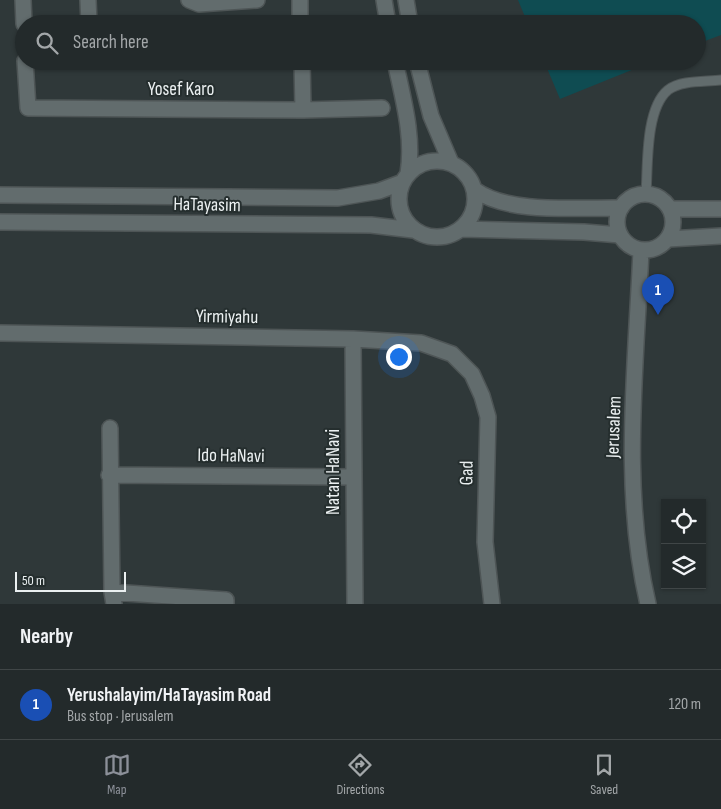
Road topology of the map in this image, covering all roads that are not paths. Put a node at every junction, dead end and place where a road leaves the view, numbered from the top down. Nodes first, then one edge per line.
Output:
1 (23, 0) edge
2 (88, 0) edge
3 (189, 0) edge
4 (257, 0) edge
5 (300, 0) edge
6 (384, 0) edge
7 (406, 0) edge
8 (24, 15) edge
9 (89, 15) edge
10 (300, 15) edge
11 (386, 15) edge
12 (408, 15) edge
13 (26, 70) edge
14 (302, 70) edge
15 (397, 70) edge
16 (419, 70) edge
17 (721, 80) edge
18 (382, 108) dead end
19 (303, 110) junction
20 (451, 163) junction
21 (406, 178) junction
22 (475, 190) junction
23 (0, 194) edge
24 (646, 194) junction
25 (621, 208) junction
26 (670, 209) junction
27 (721, 209) edge
28 (0, 222) edge
29 (461, 229) junction
30 (413, 230) junction
31 (620, 235) junction
32 (721, 236) edge
33 (668, 239) junction
34 (641, 250) junction
35 (0, 333) edge
36 (353, 339) junction
37 (452, 354) joint
38 (110, 428) dead end
39 (109, 475) junction
40 (353, 477) junction
41 (113, 598) edge
42 (226, 604) edge
43 (355, 604) edge
44 (492, 604) edge
45 (648, 604) edge

1 - 8 street
2 - 9 street
3 - 4 street
5 - 10 street
6 - 11 street
7 - 12 street
13 - 19 street, Yosef Karo
14 - 19 street
15 - 21 street
16 - 20 street
17 - 24 lane
18 - 19 street, Yosef Karo
20 - 21 street
20 - 22 street
21 - 23 street, HaTayasim
21 - 30 street
22 - 25 street
22 - 29 street
24 - 25 street
24 - 26 street
25 - 31 street
26 - 27 street
26 - 33 street
28 - 30 street, HaTayasim
29 - 30 street
29 - 31 street
31 - 34 street
32 - 33 street
33 - 34 street
34 - 45 street, Jerusalem
35 - 36 street, Yirmiyahu
36 - 37 street, Yirmiyahu
36 - 40 street, Natan HaNavi
37 - 44 street, Gad
38 - 39 street
39 - 40 street, Ido HaNavi
39 - 41 street
40 - 43 street, Natan HaNavi
41 - 42 street

